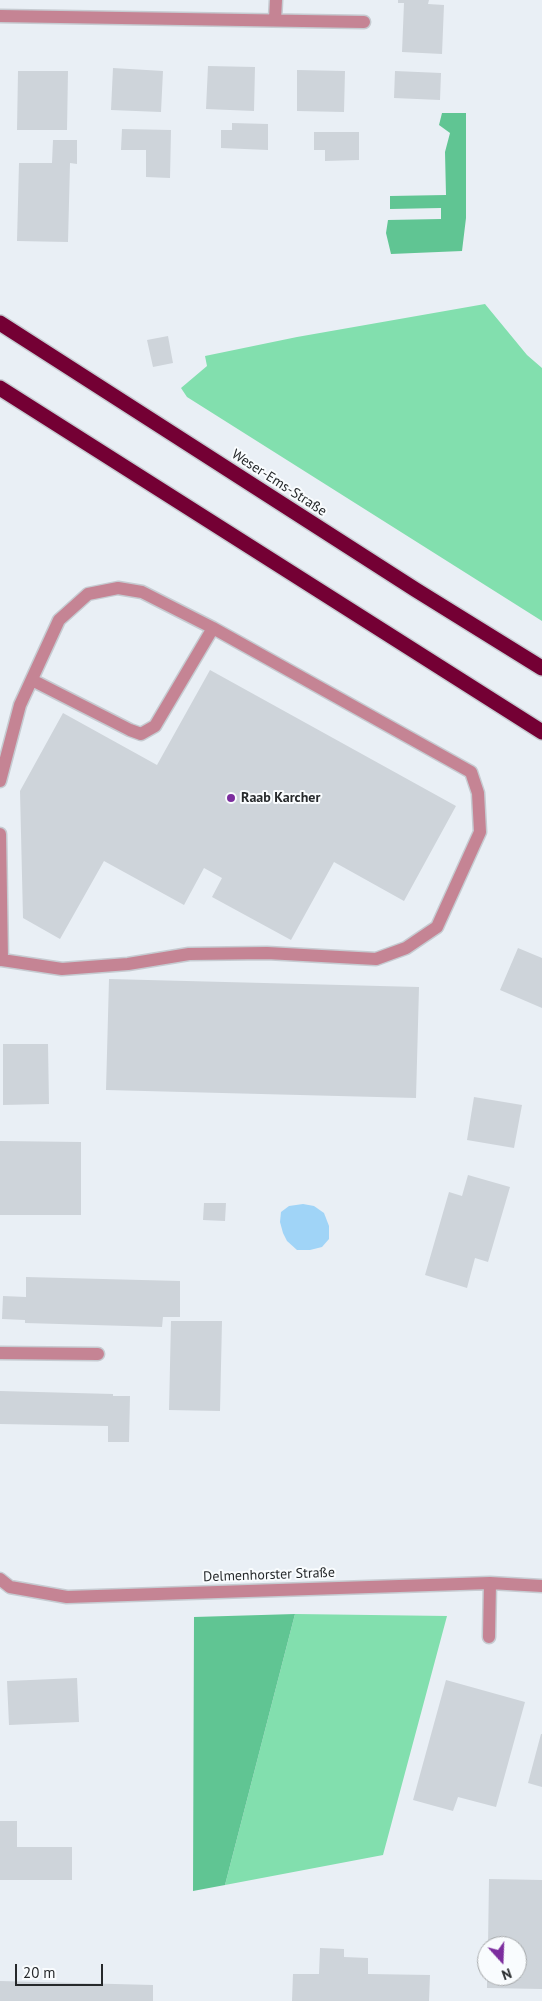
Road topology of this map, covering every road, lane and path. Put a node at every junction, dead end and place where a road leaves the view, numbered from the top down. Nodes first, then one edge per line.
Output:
1 (276, 0) edge
2 (0, 16) edge
3 (275, 20) junction
4 (364, 22) dead end
5 (0, 323) edge
6 (0, 388) edge
7 (212, 628) junction
8 (538, 663) edge
9 (32, 680) junction
10 (542, 732) edge
11 (0, 781) edge
12 (0, 834) edge
13 (1, 960) edge
14 (0, 1353) edge
15 (98, 1354) dead end
16 (0, 1580) edge
17 (490, 1583) junction
18 (542, 1586) edge
19 (489, 1637) dead end

1 - 3 street
2 - 3 street
3 - 4 street
5 - 8 highway, Weser-Ems-Straße
6 - 10 highway
7 - 9 street
7 - 9 street
7 - 13 street
9 - 11 street
12 - 13 street
14 - 15 street
16 - 17 street, Delmenhorster Straße
17 - 18 street, Delmenhorster Straße
17 - 19 street

